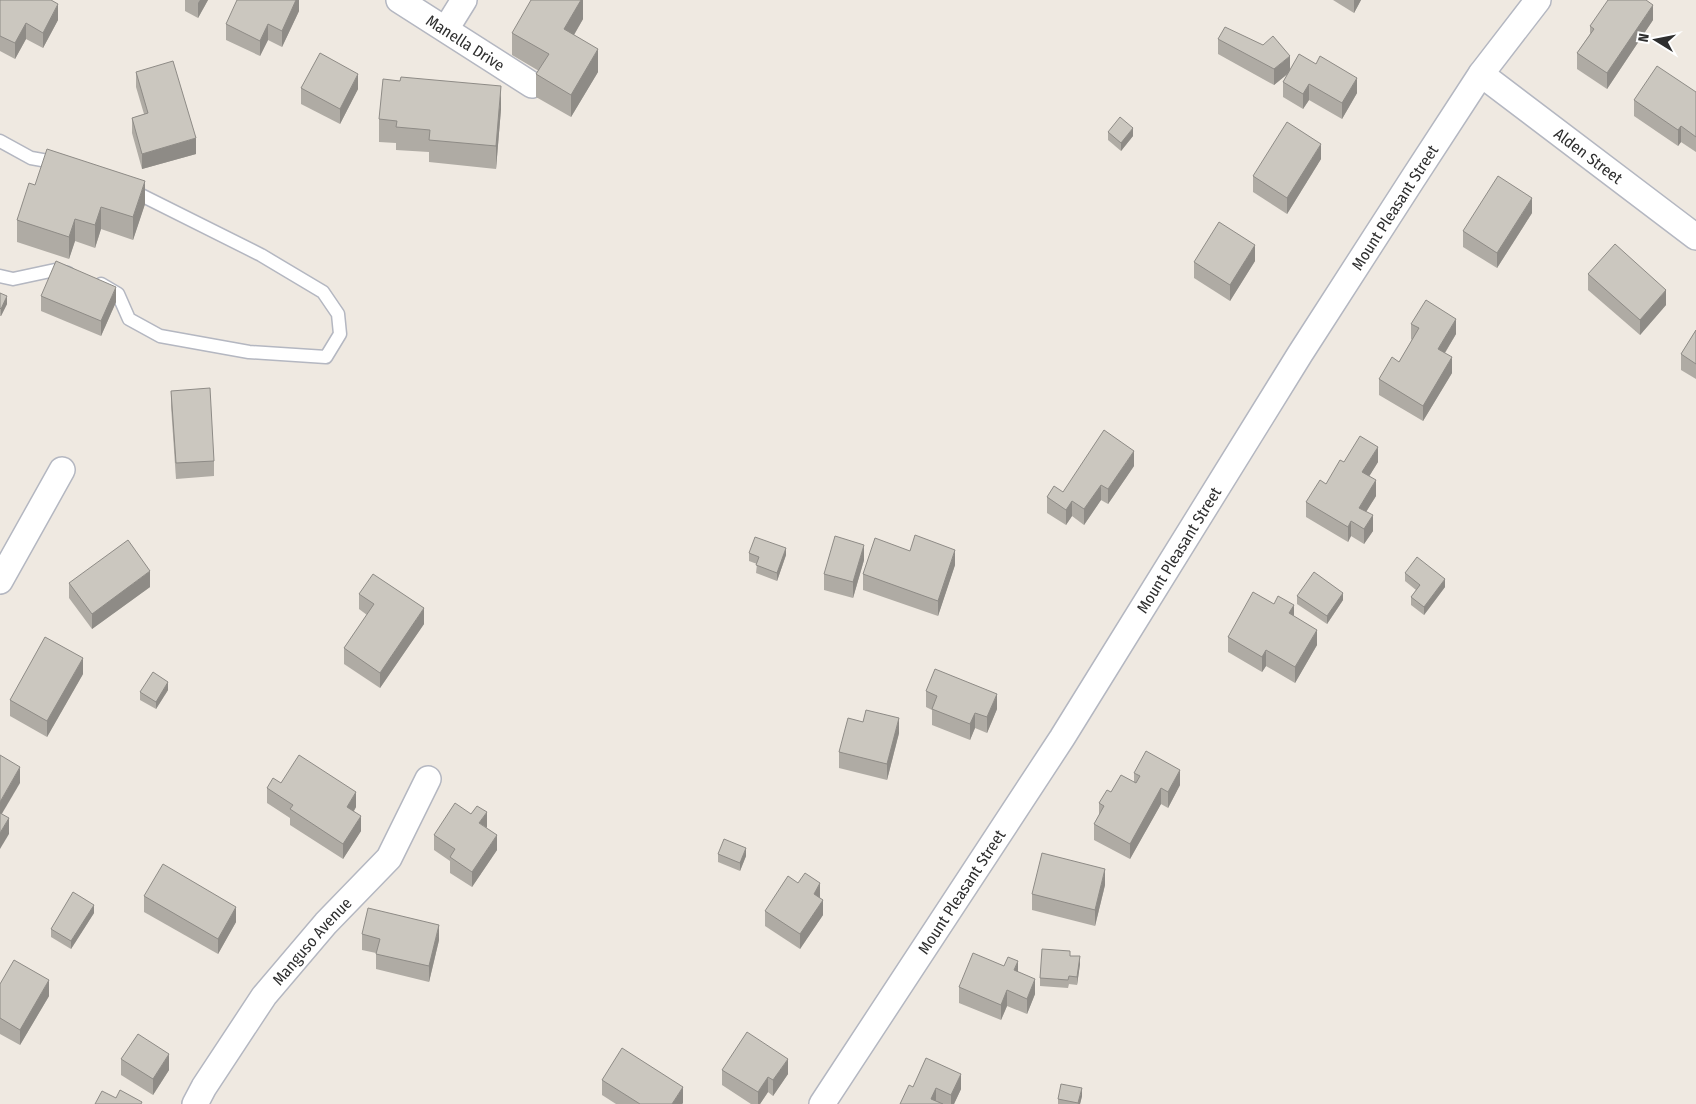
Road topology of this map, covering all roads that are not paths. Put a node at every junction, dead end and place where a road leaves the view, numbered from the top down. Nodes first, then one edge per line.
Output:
1 (399, 0) edge
2 (464, 0) edge
3 (1538, 0) edge
4 (446, 29) junction
5 (1481, 74) junction
6 (532, 85) dead end
7 (0, 141) edge
8 (69, 164) edge
9 (120, 185) edge
10 (1696, 237) edge
11 (0, 276) edge
12 (62, 470) dead end
13 (0, 581) edge
14 (428, 779) dead end
15 (195, 1104) edge
16 (822, 1104) edge

1 - 4 street, Manella Drive
2 - 4 street
3 - 5 street, Mount Pleasant Street
4 - 6 street, Manella Drive
5 - 10 street, Alden Street
5 - 16 street, Mount Pleasant Street
7 - 8 lane
9 - 11 lane
12 - 13 street
14 - 15 street, Manguso Avenue

